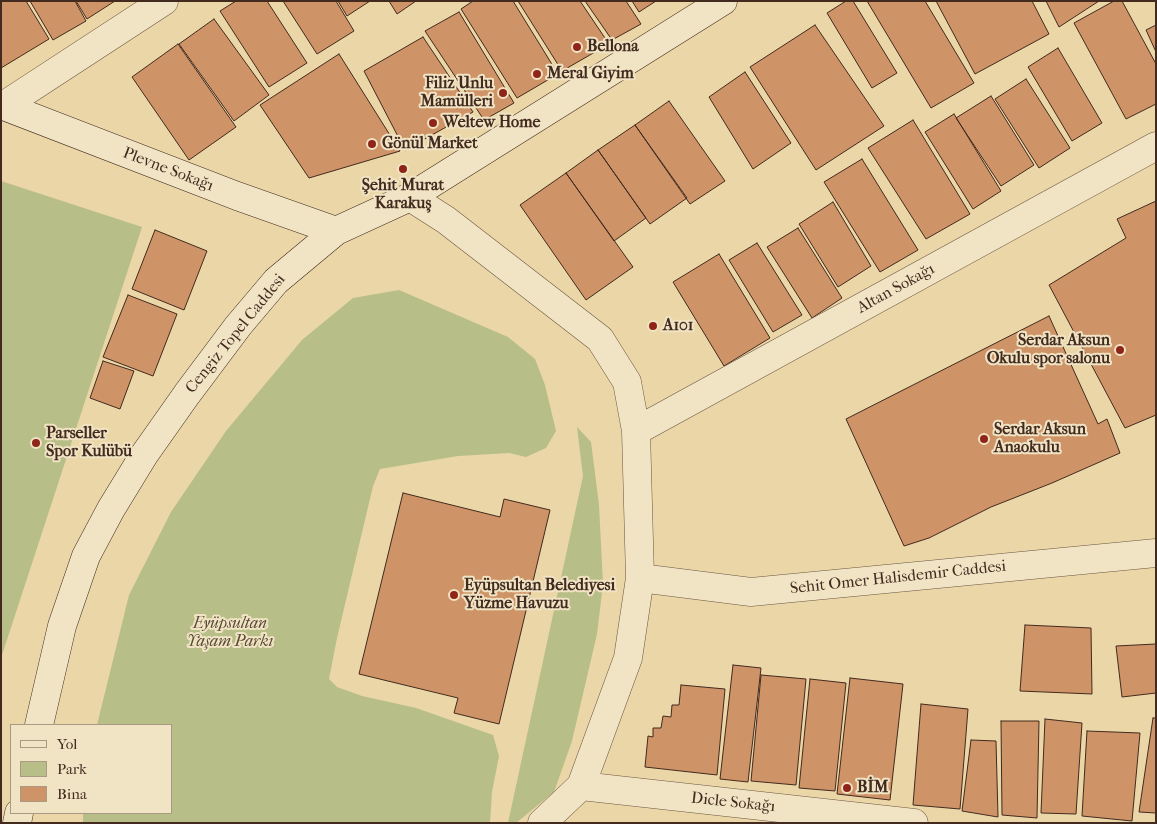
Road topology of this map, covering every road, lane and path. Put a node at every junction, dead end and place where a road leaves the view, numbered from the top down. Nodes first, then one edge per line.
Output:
1 (164, 1) edge
2 (723, 1) edge
3 (2, 106) edge
4 (1156, 146) edge
5 (410, 197) junction
6 (336, 232) junction
7 (636, 431) junction
8 (1156, 553) edge
9 (640, 578) junction
10 (39, 724) edge
11 (581, 786) junction
12 (542, 823) edge
13 (914, 823) edge

1 - 3 street
2 - 5 street, Cengiz Topel Caddesi
3 - 6 street, Plevne Sokağı
4 - 7 street, Altan Sokağı
5 - 6 street, Cengiz Topel Caddesi
5 - 7 street
6 - 10 street, Cengiz Topel Caddesi
7 - 9 street
8 - 9 street, Sehit Omer Halisdemir Caddesi
9 - 11 street
11 - 12 street
11 - 13 street, Dicle Sokağı

